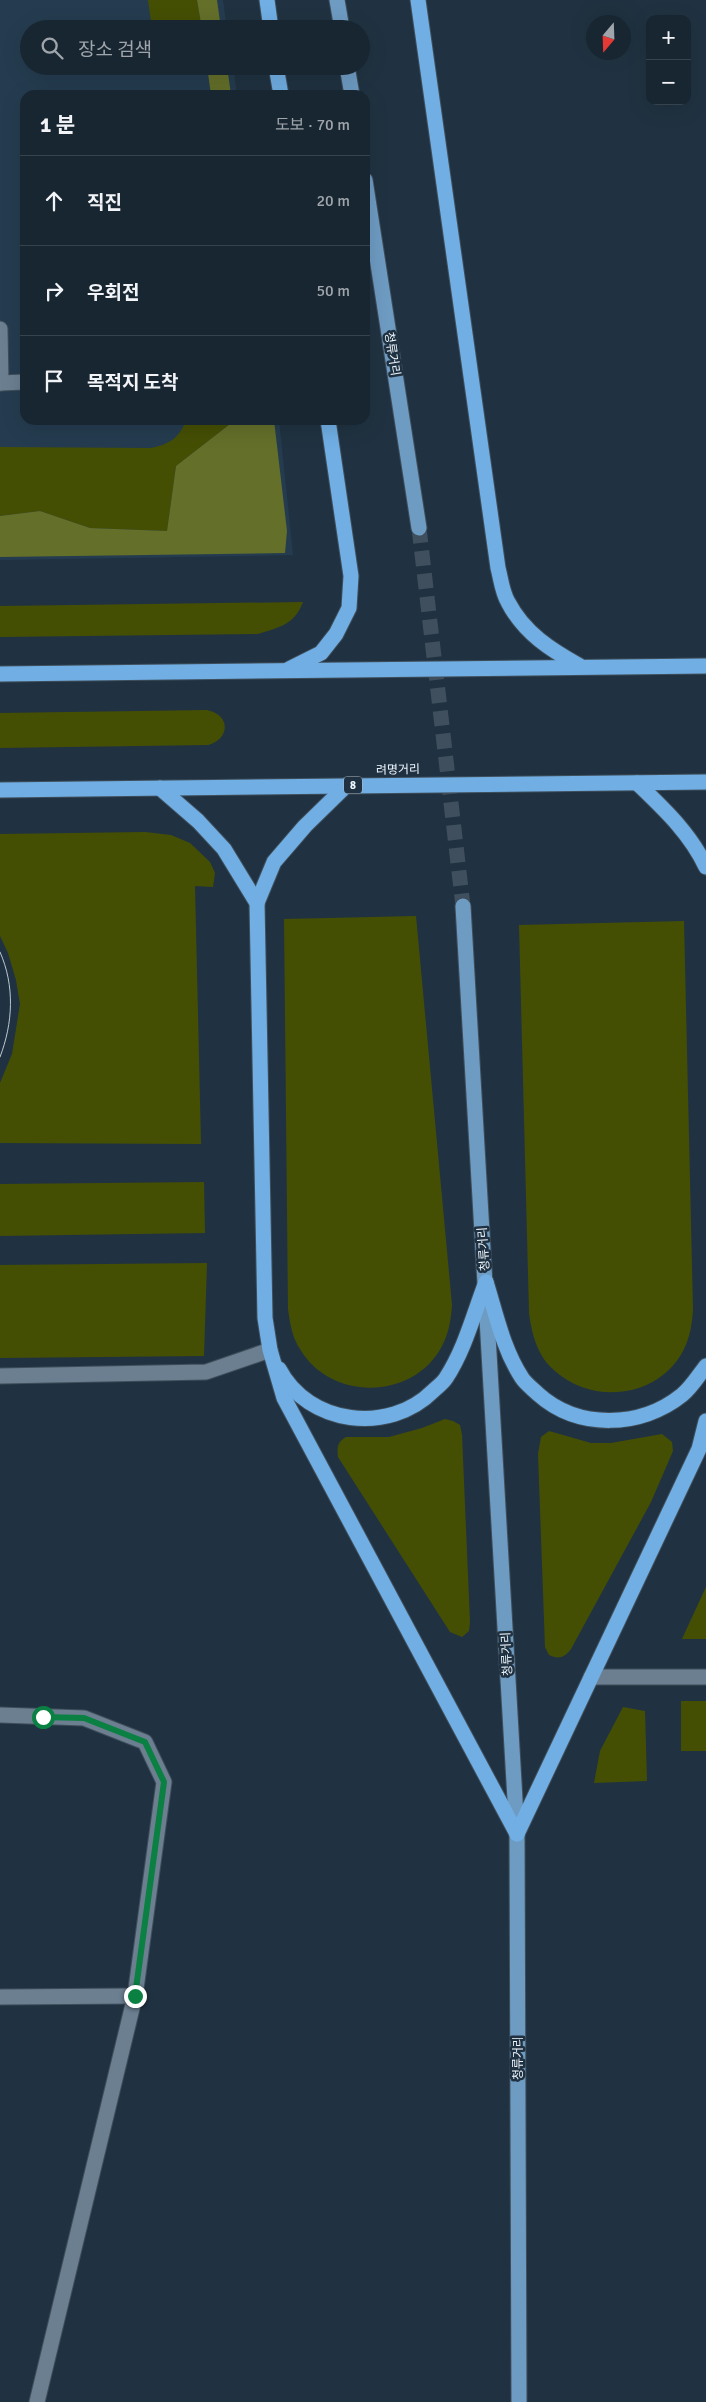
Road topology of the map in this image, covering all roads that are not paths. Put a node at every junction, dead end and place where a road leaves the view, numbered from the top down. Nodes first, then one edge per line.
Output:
1 (267, 0) edge
2 (337, 0) edge
3 (418, 0) edge
4 (270, 20) edge
5 (340, 20) edge
6 (278, 75) edge
7 (349, 75) edge
8 (280, 90) edge
9 (351, 90) edge
10 (370, 212) edge
11 (0, 329) edge
12 (20, 382) edge
13 (1, 383) edge
14 (329, 425) edge
15 (419, 528) tunnel mouth
16 (580, 666) junction
17 (706, 666) edge
18 (286, 670) junction
19 (0, 674) edge
20 (706, 782) edge
21 (637, 783) junction
22 (348, 785) junction
23 (160, 788) junction
24 (0, 790) edge
25 (706, 868) edge
26 (257, 904) junction
27 (463, 906) tunnel mouth
28 (486, 1282) junction
29 (270, 1350) junction
30 (706, 1366) edge
31 (0, 1376) edge
32 (706, 1421) edge
33 (591, 1677) junction
34 (706, 1678) edge
35 (0, 1715) edge
36 (517, 1834) junction
37 (135, 1996) junction
38 (0, 1997) edge
39 (37, 2402) edge
40 (519, 2402) edge

1 - 4 highway
2 - 5 main road
3 - 16 highway
6 - 8 highway
7 - 9 main road
10 - 15 main road, 청류거리
11 - 13 street
12 - 13 street
14 - 18 highway
16 - 17 highway
16 - 18 highway
18 - 19 highway
20 - 21 highway, 려명거리 / 8
21 - 22 highway, 려명거리 / 8
21 - 25 highway
22 - 23 highway, 려명거리 / 8
22 - 26 highway
23 - 24 highway, 려명거리 / 8
23 - 26 highway
26 - 29 highway
27 - 28 main road, 청류거리
28 - 29 highway
28 - 30 highway
28 - 36 main road, 청류거리
29 - 31 street
29 - 36 highway
32 - 33 highway
33 - 34 street
33 - 36 highway
35 - 37 street
36 - 40 main road, 청류거리
37 - 38 street
37 - 39 street

